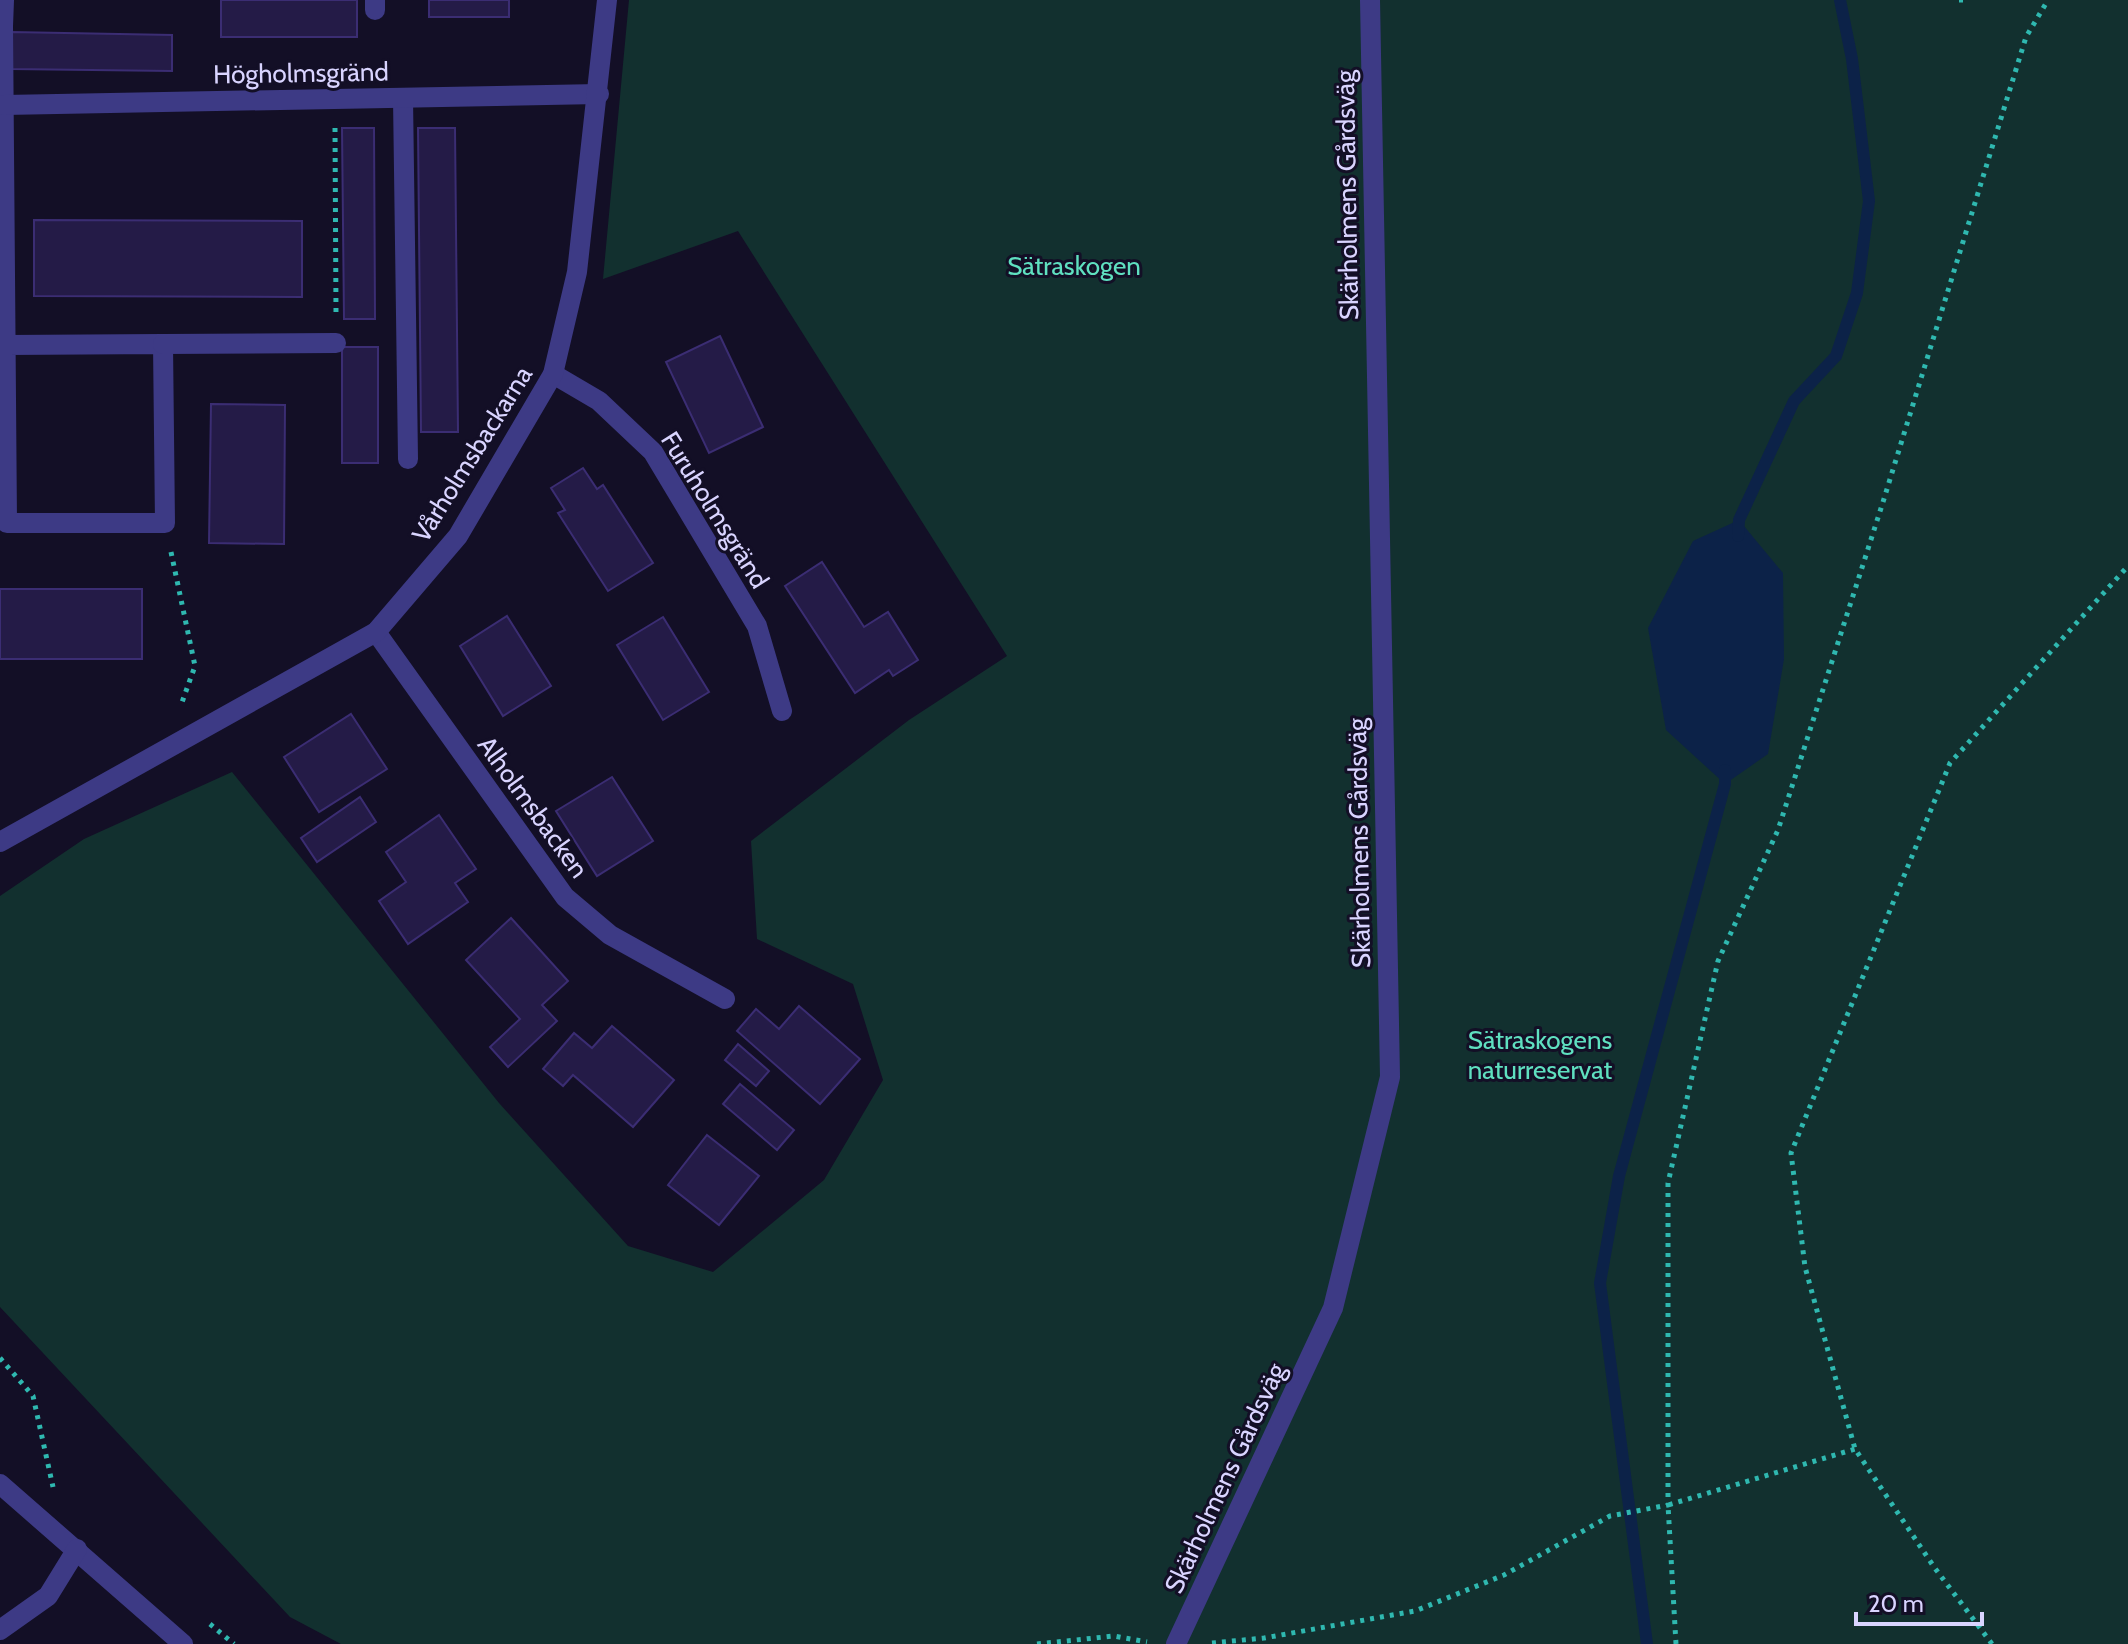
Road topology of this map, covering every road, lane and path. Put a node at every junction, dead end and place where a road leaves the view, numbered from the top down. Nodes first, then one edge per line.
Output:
1 (4, 0) edge
2 (607, 0) edge
3 (1370, 0) edge
4 (2048, 0) edge
5 (1, 26) edge
6 (599, 94) junction
7 (335, 98) junction
8 (403, 98) junction
9 (4, 105) junction
10 (336, 343) joint
11 (163, 344) junction
12 (6, 345) junction
13 (553, 374) junction
14 (408, 459) dead end
15 (4, 523) edge
16 (165, 523) junction
17 (2128, 566) edge
18 (376, 632) junction
19 (782, 711) dead end
20 (165, 750) junction
21 (0, 842) edge
22 (725, 999) dead end
23 (0, 1358) edge
24 (1855, 1449) junction
25 (0, 1484) edge
26 (55, 1497) dead end
27 (1668, 1505) junction
28 (77, 1549) junction
29 (198, 1615) dead end
30 (0, 1630) edge
31 (183, 1644) edge
32 (234, 1644) edge
33 (1037, 1644) edge
34 (1156, 1644) edge
35 (1176, 1644) edge
36 (1207, 1644) edge
37 (1676, 1644) edge
38 (1992, 1644) edge

1 - 5 street
2 - 6 street, Vårholmsbackarna
3 - 35 street, Skärholmens Gårdsväg
4 - 27 path
5 - 9 street
6 - 8 street, Högholmsgränd
6 - 13 street, Vårholmsbackarna
7 - 8 street, Högholmsgränd
7 - 9 street, Högholmsgränd
7 - 10 path
8 - 14 street
9 - 12 street
10 - 11 street
11 - 12 street
11 - 16 street
12 - 15 street
13 - 18 street, Vårholmsbackarna
13 - 19 street, Furuholmsgränd
15 - 16 street
16 - 20 path
17 - 24 path
18 - 20 street, Vårholmsbackarna
18 - 22 street, Alholmsbacken
20 - 21 street, Vårholmsbackarna
23 - 26 path
24 - 27 path
24 - 38 path
25 - 28 street
27 - 36 path
27 - 37 path
28 - 30 street
28 - 31 street
29 - 32 path
33 - 34 path

